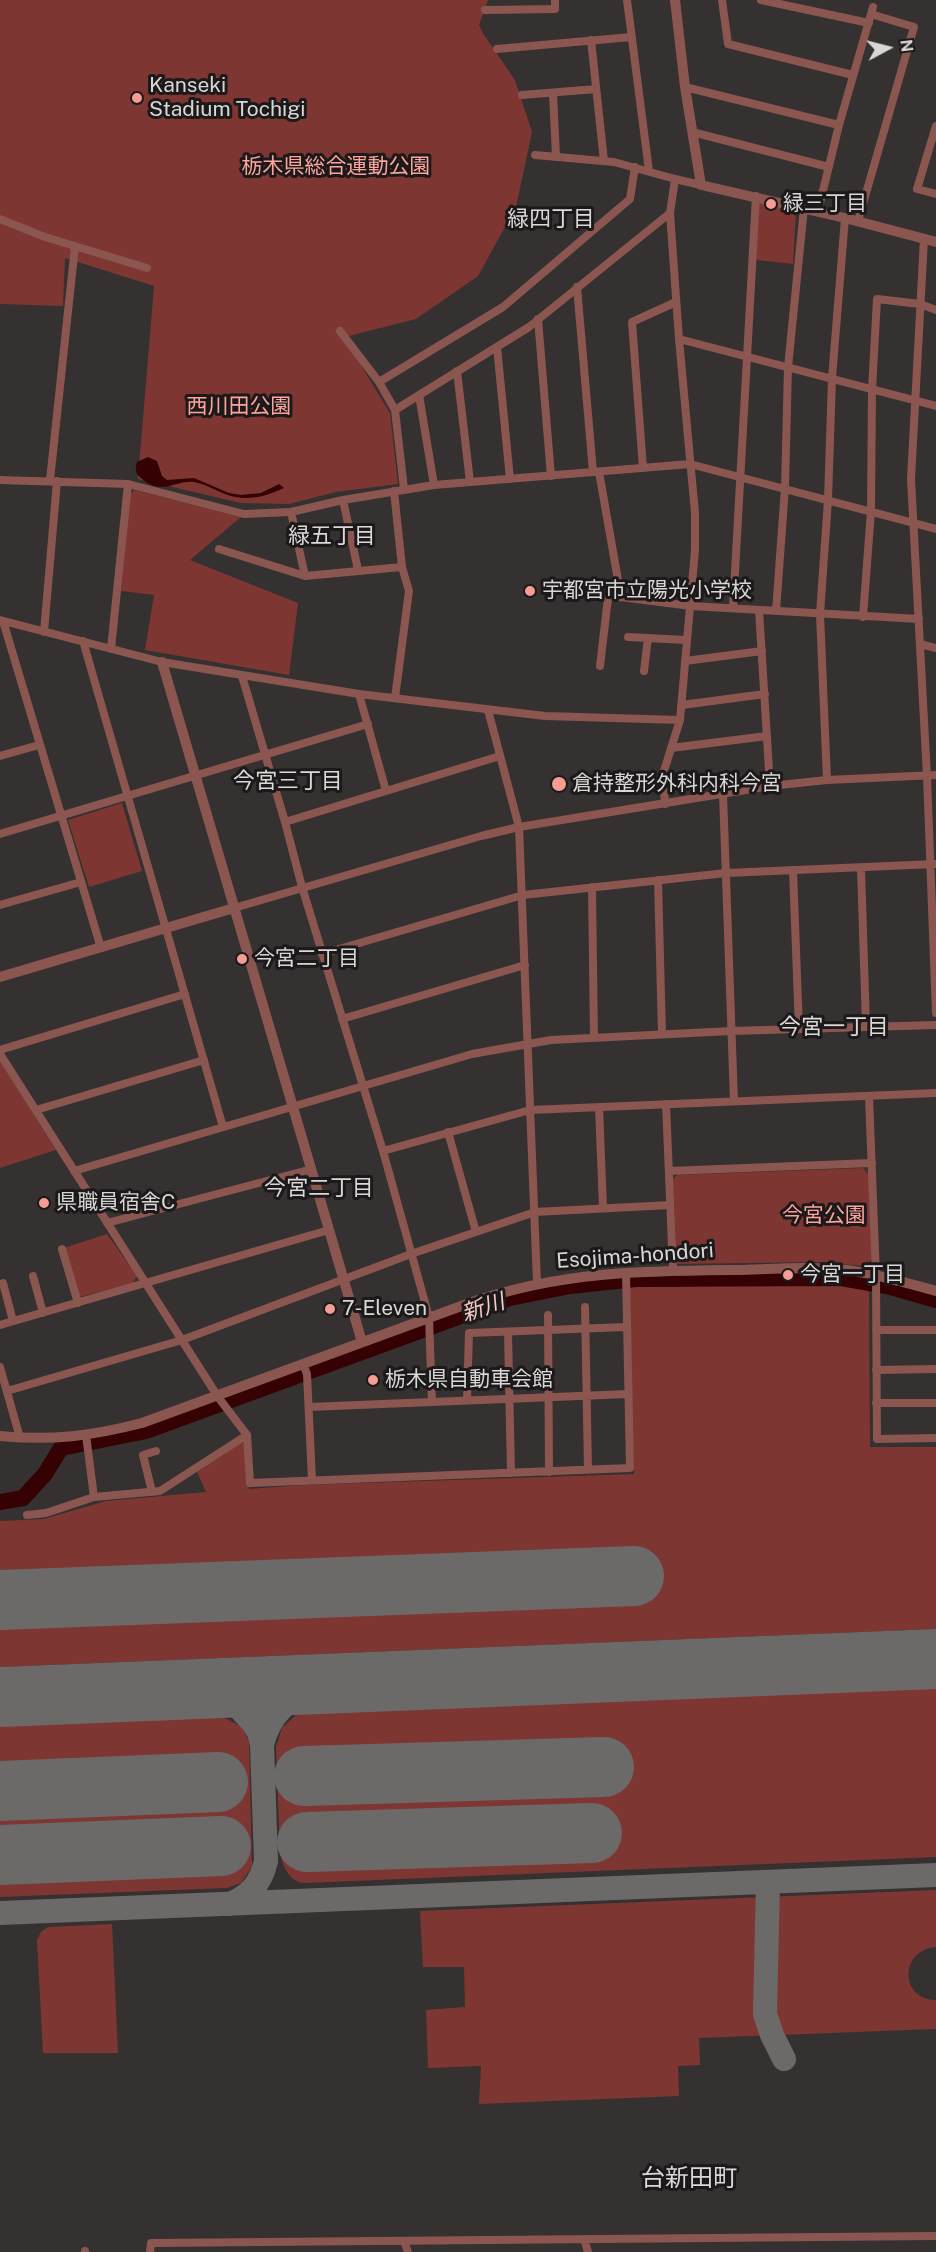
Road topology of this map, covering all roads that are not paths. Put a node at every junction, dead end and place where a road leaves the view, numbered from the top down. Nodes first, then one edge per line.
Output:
1 (555, 0) edge
2 (627, 0) edge
3 (675, 0) edge
4 (722, 0) edge
5 (760, 0) edge
6 (484, 10) dead end
7 (869, 23) junction
8 (631, 37) junction
9 (591, 40) junction
10 (497, 49) dead end
11 (853, 75) junction
12 (685, 87) junction
13 (596, 89) junction
14 (553, 93) junction
15 (522, 95) dead end
16 (839, 125) junction
17 (936, 126) edge
18 (692, 132) junction
19 (535, 155) dead end
20 (556, 157) junction
21 (604, 161) junction
22 (635, 167) junction
23 (829, 167) junction
24 (649, 171) junction
25 (675, 179) junction
26 (701, 185) junction
27 (936, 194) edge
28 (756, 196) junction
29 (804, 208) junction
30 (818, 211) junction
31 (670, 213) junction
32 (845, 218) junction
33 (0, 219) edge
34 (858, 221) junction
35 (924, 239) junction
36 (936, 242) edge
37 (75, 246) junction
38 (147, 268) dead end
39 (577, 287) junction
40 (676, 302) junction
41 (920, 304) junction
42 (936, 310) edge
43 (538, 319) junction
44 (340, 331) dead end
45 (679, 339) junction
46 (497, 347) junction
47 (746, 356) junction
48 (788, 367) junction
49 (457, 371) junction
50 (832, 378) junction
51 (379, 382) junction
52 (872, 390) junction
53 (419, 395) junction
54 (916, 401) junction
55 (936, 406) edge
56 (395, 410) junction
57 (690, 464) junction
58 (643, 468) junction
59 (596, 472) junction
60 (551, 476) junction
61 (741, 477) junction
62 (510, 479) junction
63 (0, 480) edge
64 (53, 480) junction
65 (470, 482) junction
66 (128, 484) junction
67 (434, 485) junction
68 (785, 488) junction
69 (404, 489) junction
70 (394, 491) junction
71 (343, 500) junction
72 (828, 500) junction
73 (871, 511) junction
74 (291, 512) junction
75 (914, 523) junction
76 (936, 529) edge
77 (219, 549) dead end
78 (402, 567) junction
79 (358, 570) junction
80 (305, 576) junction
81 (621, 597) junction
82 (690, 606) junction
83 (733, 608) junction
84 (759, 610) junction
85 (776, 611) junction
86 (820, 614) junction
87 (863, 616) junction
88 (919, 619) junction
89 (1, 621) edge
90 (45, 632) junction
91 (628, 637) dead end
92 (648, 638) junction
93 (686, 640) junction
94 (82, 641) junction
95 (920, 644) junction
96 (936, 648) edge
97 (111, 649) junction
98 (762, 651) junction
99 (685, 661) junction
100 (162, 662) junction
101 (600, 666) dead end
102 (644, 671) dead end
103 (242, 676) junction
104 (358, 694) junction
105 (765, 694) junction
106 (395, 698) junction
107 (682, 705) junction
108 (488, 710) junction
109 (680, 720) junction
110 (368, 724) junction
111 (767, 736) junction
112 (39, 745) junction
113 (671, 748) junction
114 (265, 755) junction
115 (0, 756) edge
116 (500, 756) junction
117 (936, 775) edge
118 (927, 776) junction
119 (195, 777) junction
120 (826, 780) junction
121 (770, 786) junction
122 (387, 791) junction
123 (723, 794) junction
124 (128, 796) junction
125 (665, 804) junction
126 (61, 816) junction
127 (285, 822) junction
128 (519, 827) junction
129 (0, 834) edge
130 (933, 865) edge
131 (861, 868) junction
132 (793, 870) junction
133 (726, 873) junction
134 (658, 880) junction
135 (81, 882) junction
136 (302, 887) junction
137 (592, 887) junction
138 (523, 895) junction
139 (0, 905) edge
140 (234, 908) junction
141 (166, 928) junction
142 (935, 947) edge
143 (101, 948) junction
144 (322, 954) junction
145 (525, 965) junction
146 (0, 977) edge
147 (185, 994) junction
148 (936, 1012) edge
149 (342, 1019) junction
150 (936, 1024) edge
151 (866, 1026) junction
152 (799, 1029) junction
153 (732, 1031) junction
154 (662, 1034) junction
155 (594, 1038) junction
156 (529, 1042) junction
157 (0, 1052) edge
158 (204, 1060) junction
159 (362, 1086) junction
160 (936, 1093) edge
161 (869, 1096) junction
162 (734, 1101) junction
163 (666, 1104) junction
164 (293, 1106) junction
165 (599, 1107) junction
166 (36, 1110) junction
167 (530, 1110) junction
168 (223, 1126) junction
169 (448, 1132) junction
170 (383, 1151) junction
171 (872, 1162) junction
172 (312, 1168) junction
173 (74, 1171) junction
174 (669, 1171) junction
175 (670, 1205) junction
176 (603, 1208) junction
177 (535, 1212) junction
178 (107, 1223) junction
179 (329, 1230) junction
180 (476, 1232) junction
181 (62, 1249) dead end
182 (411, 1254) junction
183 (673, 1270) junction
184 (626, 1272) junction
185 (33, 1276) dead end
186 (876, 1276) junction
187 (344, 1281) junction
188 (3, 1283) dead end
189 (147, 1283) junction
190 (537, 1283) junction
191 (936, 1291) edge
192 (78, 1303) junction
193 (585, 1307) dead end
194 (43, 1313) junction
195 (548, 1315) dead end
196 (429, 1317) junction
197 (13, 1321) junction
198 (0, 1325) edge
199 (626, 1327) junction
200 (586, 1329) junction
201 (548, 1330) junction
202 (876, 1330) junction
203 (936, 1330) edge
204 (508, 1332) junction
205 (182, 1340) junction
206 (362, 1342) junction
207 (303, 1364) junction
208 (0, 1367) edge
209 (936, 1369) edge
210 (876, 1370) junction
211 (7, 1391) junction
212 (628, 1394) junction
213 (587, 1396) junction
214 (218, 1397) junction
215 (549, 1397) junction
216 (509, 1399) junction
217 (467, 1400) junction
218 (432, 1402) junction
219 (876, 1403) junction
220 (936, 1403) edge
221 (309, 1407) junction
222 (246, 1435) junction
223 (0, 1436) edge
224 (86, 1436) junction
225 (20, 1438) junction
226 (936, 1438) edge
227 (156, 1451) dead end
228 (588, 1470) junction
229 (549, 1472) junction
230 (511, 1473) junction
231 (312, 1480) junction
232 (152, 1492) junction
233 (94, 1497) junction
234 (27, 1515) dead end
235 (936, 2236) edge
236 (584, 2239) junction
237 (404, 2241) junction
238 (150, 2252) edge
239 (408, 2252) edge
240 (588, 2252) edge

1 - 6 street
2 - 8 street
3 - 12 street
4 - 11 street
5 - 7 street
7 - 11 street
7 - 34 street
8 - 9 street
8 - 24 street
9 - 10 street
9 - 13 street
11 - 16 street
12 - 16 street
12 - 18 street
13 - 14 street
13 - 21 street
14 - 15 street
14 - 20 street
16 - 23 street
17 - 27 street
18 - 23 street
18 - 26 street
19 - 20 street
20 - 21 street
21 - 22 street
22 - 24 street
22 - 51 street
23 - 30 street
24 - 25 street
25 - 26 street
25 - 31 street
26 - 28 street
28 - 29 street
28 - 47 street
29 - 30 street
29 - 48 street
30 - 32 street
31 - 39 street
31 - 40 street
32 - 34 street
32 - 50 street
33 - 37 street
34 - 35 street
35 - 36 street
35 - 41 street
37 - 38 street
37 - 64 street
39 - 43 street
39 - 59 street
40 - 45 street
40 - 58 street
41 - 42 street
41 - 52 street
41 - 54 street
43 - 46 street
43 - 60 street
44 - 51 street
45 - 47 street
45 - 57 street
46 - 49 street
46 - 62 street
47 - 48 street
47 - 61 street
48 - 50 street
48 - 68 street
49 - 53 street
49 - 65 street
50 - 52 street
50 - 72 street
51 - 56 street
52 - 54 street
52 - 73 street
53 - 56 street
53 - 67 street
54 - 55 street
54 - 75 street
56 - 69 street
57 - 58 street
57 - 61 street
57 - 82 street
58 - 59 street
59 - 60 street
59 - 81 street
60 - 62 street
61 - 68 street
61 - 83 street
62 - 65 street
63 - 64 street
64 - 66 street
64 - 90 street
65 - 67 street
66 - 74 street
66 - 97 street
67 - 69 street
68 - 72 street
68 - 85 street
69 - 70 street
70 - 71 street
70 - 78 street
71 - 74 street
71 - 79 street
72 - 73 street
72 - 86 street
73 - 75 street
73 - 87 street
74 - 80 street
75 - 76 street
75 - 88 street
77 - 80 street
78 - 79 street
78 - 106 street
79 - 80 street
81 - 82 street
81 - 101 street
82 - 83 street
82 - 93 street
83 - 84 street
84 - 85 street
84 - 98 street
85 - 86 street
86 - 87 street
86 - 120 street
87 - 88 street
88 - 95 street
89 - 90 street
89 - 112 street
90 - 94 street
91 - 92 street
92 - 93 street
92 - 102 street
93 - 99 street
94 - 97 street
94 - 124 street
95 - 96 street
95 - 118 street
97 - 100 street
98 - 99 street
98 - 105 street
99 - 107 street
100 - 103 street
100 - 119 street
103 - 104 street
103 - 114 street
104 - 106 street
104 - 110 street
105 - 107 street
105 - 111 street
106 - 108 street
107 - 109 street
108 - 109 street
108 - 116 street
109 - 113 street
110 - 114 street
110 - 122 street
111 - 113 street
111 - 121 street
112 - 115 street
112 - 126 street
113 - 125 street
114 - 119 street
114 - 127 street
116 - 122 street
116 - 128 street
117 - 118 street
118 - 120 street
118 - 130 street
119 - 124 street
119 - 140 street
120 - 121 street
121 - 123 street
122 - 127 street
123 - 125 street
123 - 133 street
124 - 126 street
124 - 141 street
125 - 128 street
126 - 129 street
126 - 135 street
127 - 136 street
128 - 136 street
128 - 138 street
130 - 131 street
130 - 142 street
131 - 132 street
131 - 151 street
132 - 133 street
132 - 152 street
133 - 134 street
133 - 153 street
134 - 137 street
134 - 154 street
135 - 139 street
135 - 143 street
136 - 140 street
136 - 144 street
137 - 138 street
137 - 155 street
138 - 144 street
138 - 145 street
140 - 141 street
140 - 164 street
141 - 143 street
141 - 147 street
142 - 148 street
143 - 146 street
144 - 149 street
145 - 149 street
145 - 156 street
147 - 157 street
147 - 158 street
149 - 159 street
150 - 151 street
151 - 152 street
152 - 153 street
153 - 154 street
153 - 162 street
154 - 155 street
155 - 156 street
156 - 159 street
156 - 167 street
157 - 166 street
158 - 166 street
158 - 168 street
159 - 164 street
159 - 170 street
160 - 161 street
161 - 162 street
161 - 171 street
162 - 163 street
163 - 165 street
163 - 174 street
164 - 168 street
164 - 172 street
165 - 167 street
165 - 176 street
166 - 173 street
167 - 169 street
167 - 177 street
168 - 173 street
169 - 170 street
169 - 180 street
170 - 182 street
171 - 174 street
171 - 186 street
172 - 178 street
172 - 179 street
173 - 178 street
174 - 175 street
175 - 176 street
175 - 183 street
176 - 177 street
177 - 180 street
177 - 190 street
178 - 189 street
179 - 187 street
179 - 189 street
180 - 182 street
181 - 192 street
182 - 187 street
182 - 196 street
183 - 184 street, Esojima-hondori
183 - 186 street, Esojima-hondori
184 - 190 street, Esojima-hondori
184 - 199 street
185 - 194 street
186 - 191 street, Esojima-hondori
186 - 202 street
187 - 205 street
187 - 206 street
188 - 197 street
189 - 192 street
189 - 205 street
190 - 196 street, Esojima-hondori
192 - 194 street
193 - 200 street
194 - 197 street
195 - 201 street
196 - 206 street, Esojima-hondori
196 - 218 street
197 - 198 street
199 - 200 street
199 - 212 street
200 - 201 street
200 - 213 street
201 - 204 street
201 - 215 street
202 - 203 street
202 - 210 street
204 - 216 street
204 - 217 street
205 - 211 street
205 - 214 street
206 - 207 street, Esojima-hondori
207 - 214 street, Esojima-hondori
207 - 221 street
208 - 211 street
209 - 210 street
210 - 219 street
211 - 225 street
212 - 213 street
212 - 228 street
213 - 215 street
213 - 228 street
214 - 222 street
214 - 224 street, Esojima-hondori
215 - 216 street
215 - 229 street
216 - 217 street
216 - 230 street
217 - 218 street
218 - 221 street
219 - 220 street
219 - 226 street
221 - 231 street
222 - 231 street
222 - 232 street
223 - 225 street, Esojima-hondori
224 - 225 street, Esojima-hondori
224 - 233 street
227 - 232 street
228 - 229 street
229 - 230 street
230 - 231 street
232 - 233 street
233 - 234 street
235 - 236 street
236 - 237 street
236 - 240 street
237 - 238 street
237 - 239 street

